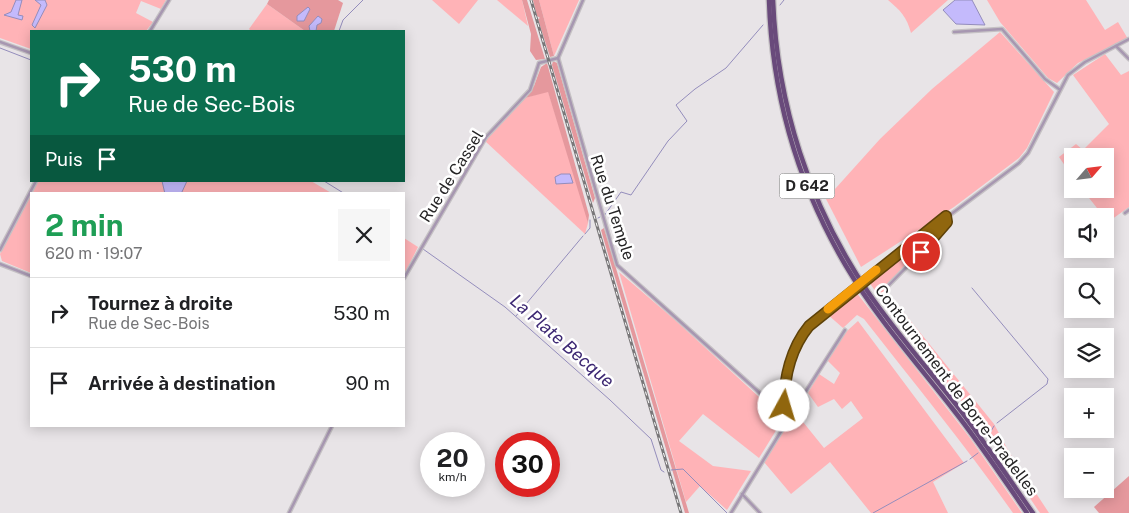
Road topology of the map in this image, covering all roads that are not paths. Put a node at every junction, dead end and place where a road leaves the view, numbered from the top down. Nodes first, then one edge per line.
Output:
1 (169, 0) edge
2 (583, 0) edge
3 (769, 0) edge
4 (774, 0) edge
5 (151, 30) edge
6 (954, 32) dead end
7 (1129, 39) edge
8 (0, 42) edge
9 (1116, 46) junction
10 (30, 53) edge
11 (558, 58) junction
12 (1129, 59) edge
13 (1059, 89) junction
14 (30, 192) edge
15 (1129, 210) edge
16 (1125, 213) dead end
17 (946, 216) junction
18 (0, 250) edge
19 (0, 264) edge
20 (30, 276) edge
21 (405, 276) edge
22 (886, 288) dead end
23 (845, 330) dead end
24 (784, 410) junction
25 (785, 416) junction
26 (332, 427) edge
27 (742, 494) junction
28 (289, 513) edge
29 (731, 513) edge
30 (760, 513) edge
31 (1027, 513) edge
32 (1033, 513) edge

1 - 5 street
2 - 11 street
3 - 31 highway, D 642
4 - 32 highway, Contournement de Borre-Pradelles / D 642
6 - 13 street
7 - 9 street
8 - 10 street
9 - 12 street
9 - 13 street
11 - 21 street, Rue de Cassel
11 - 24 street, Rue du Temple
13 - 17 street
14 - 18 street
15 - 16 street
17 - 22 street
17 - 24 street, bridge
19 - 20 street
23 - 25 street
24 - 25 street
25 - 27 street
26 - 28 street
27 - 29 street
27 - 30 street

